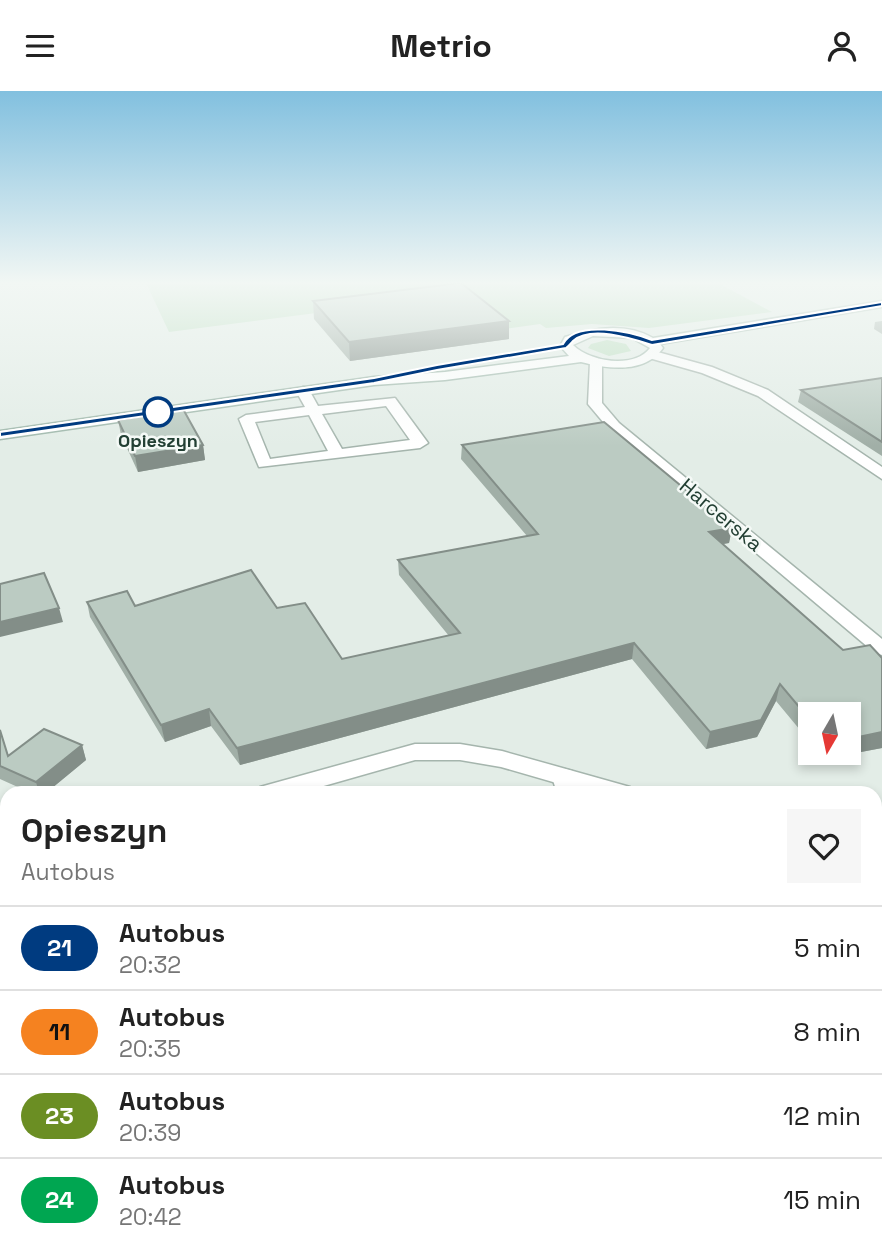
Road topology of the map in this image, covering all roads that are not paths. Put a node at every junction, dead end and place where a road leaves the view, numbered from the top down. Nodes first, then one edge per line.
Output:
1 (574, 337) edge
2 (634, 337) edge
3 (710, 337) edge
4 (566, 346) junction
5 (653, 348) junction
6 (588, 360) junction
7 (374, 381) junction
8 (303, 391) junction
9 (313, 411) junction
10 (0, 435) edge
11 (337, 454) junction
12 (882, 474) edge
13 (882, 649) edge
14 (566, 785) edge
15 (294, 786) edge

1 - 4 street
2 - 5 street
3 - 5 street
4 - 6 street
4 - 7 street
5 - 6 street
5 - 12 street
6 - 7 street
6 - 13 street, Harcerska
7 - 8 street
8 - 9 street
8 - 10 street
9 - 11 street
9 - 11 street
9 - 11 street
14 - 15 street

